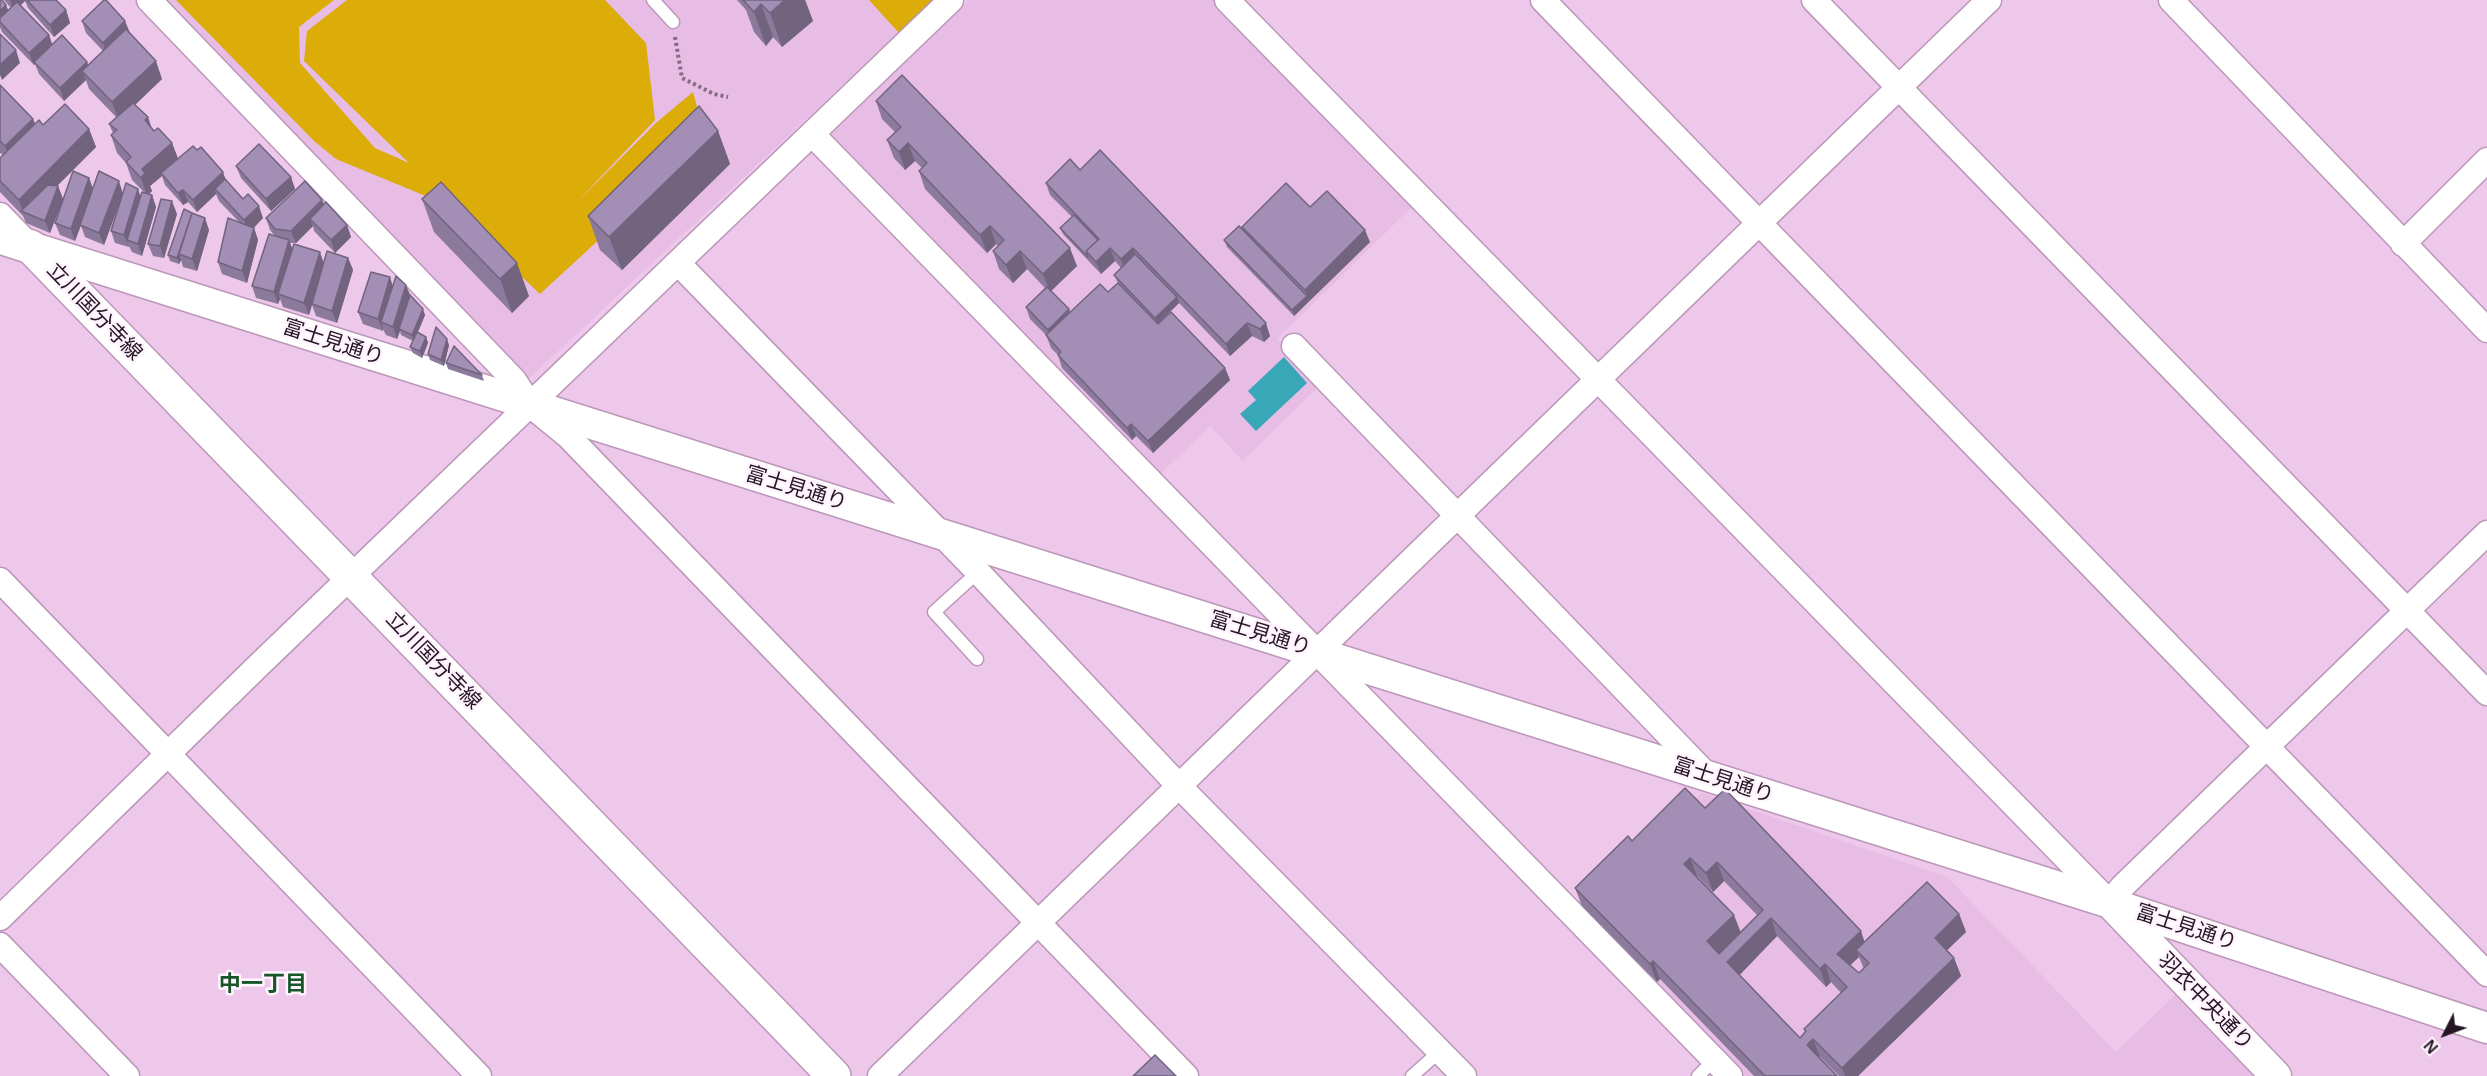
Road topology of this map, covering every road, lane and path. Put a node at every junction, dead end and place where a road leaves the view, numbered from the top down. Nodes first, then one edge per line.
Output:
1 (149, 0) edge
2 (653, 0) edge
3 (951, 0) edge
4 (1227, 0) edge
5 (1543, 0) edge
6 (1814, 0) edge
7 (1989, 0) edge
8 (2171, 0) edge
9 (673, 22) joint
10 (1900, 87) junction
11 (728, 97) dead end
12 (812, 134) junction
13 (2487, 160) edge
14 (0, 215) edge
15 (1760, 222) junction
16 (0, 237) edge
17 (2403, 244) junction
18 (31, 247) junction
19 (678, 263) junction
20 (2487, 330) edge
21 (1294, 346) dead end
22 (1599, 380) junction
23 (530, 405) junction
24 (1458, 517) junction
25 (2487, 533) edge
26 (941, 534) junction
27 (978, 572) junction
28 (351, 577) junction
29 (0, 580) edge
30 (2407, 610) junction
31 (1319, 652) junction
32 (977, 658) dead end
33 (2487, 693) edge
34 (2266, 747) junction
35 (168, 754) junction
36 (1708, 776) junction
37 (1179, 786) junction
38 (2110, 903) junction
39 (0, 918) edge
40 (1037, 922) junction
41 (0, 945) edge
42 (2487, 974) edge
43 (2487, 1028) edge
44 (1440, 1052) junction
45 (1714, 1071) edge
46 (2274, 1075) edge
47 (127, 1076) edge
48 (479, 1076) edge
49 (834, 1076) edge
50 (880, 1076) edge
51 (1186, 1076) edge
52 (1412, 1076) edge
53 (1464, 1076) edge

1 - 23 street
2 - 9 lane
3 - 12 street
4 - 22 street
5 - 15 street
6 - 10 street
7 - 10 street
8 - 17 street
9 - 11 path
10 - 15 street
10 - 30 street
12 - 19 street
12 - 31 street
13 - 17 street
14 - 18 street
15 - 22 street
15 - 34 street
16 - 18 main road
17 - 20 street
18 - 23 street, 富士見通り
18 - 28 main road, 立川国分寺線
19 - 23 street
19 - 26 street
21 - 24 street
22 - 24 street
22 - 38 street
23 - 26 street, 富士見通り
23 - 28 street
23 - 40 street
24 - 31 street
24 - 36 street
25 - 30 street
26 - 27 street
26 - 31 street, 富士見通り
27 - 32 lane
27 - 37 street
28 - 35 street
28 - 49 main road, 立川国分寺線
29 - 35 street
30 - 33 street
30 - 34 street
31 - 36 street, 富士見通り
31 - 37 street
31 - 45 street
34 - 38 street
34 - 42 street
35 - 39 street
35 - 48 street
36 - 38 street, 富士見通り
37 - 40 street
37 - 44 street
38 - 43 street, 富士見通り
38 - 46 street, 羽衣中央通り
40 - 50 street
40 - 51 street
41 - 47 street
44 - 52 lane
44 - 53 street

